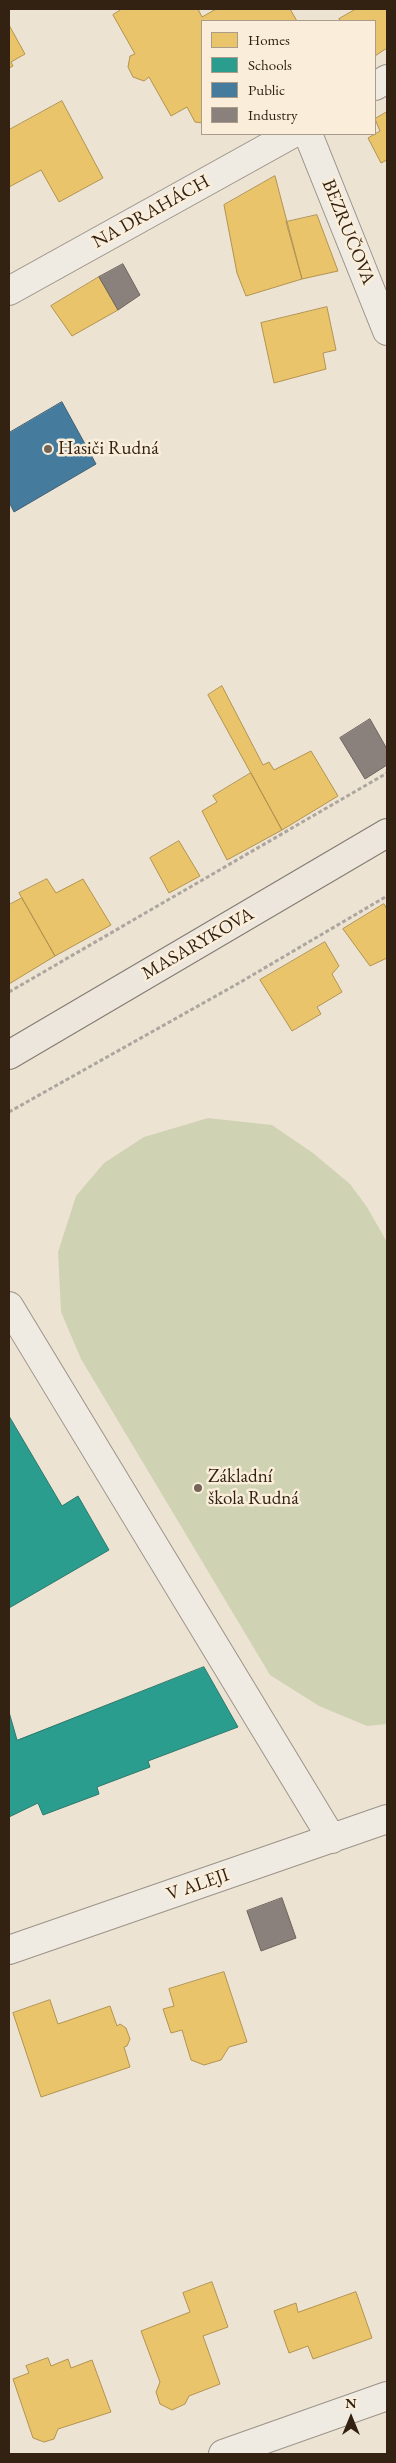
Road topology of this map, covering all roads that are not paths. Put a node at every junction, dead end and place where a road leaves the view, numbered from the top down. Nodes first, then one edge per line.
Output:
1 (387, 79) edge
2 (376, 85) edge
3 (290, 135) edge
4 (308, 135) edge
5 (9, 291) edge
6 (387, 331) edge
7 (387, 833) edge
8 (9, 1055) edge
9 (9, 1306) edge
10 (387, 1819) edge
11 (332, 1839) junction
12 (9, 1950) edge
13 (387, 2396) edge
14 (223, 2454) edge

1 - 2 street
3 - 5 street, NA DRAHÁCH
4 - 6 street, BEZRUČOVA
7 - 8 main road, MASARYKOVA
9 - 11 street
10 - 11 street, V ALEJI
11 - 12 street, V ALEJI
13 - 14 street

